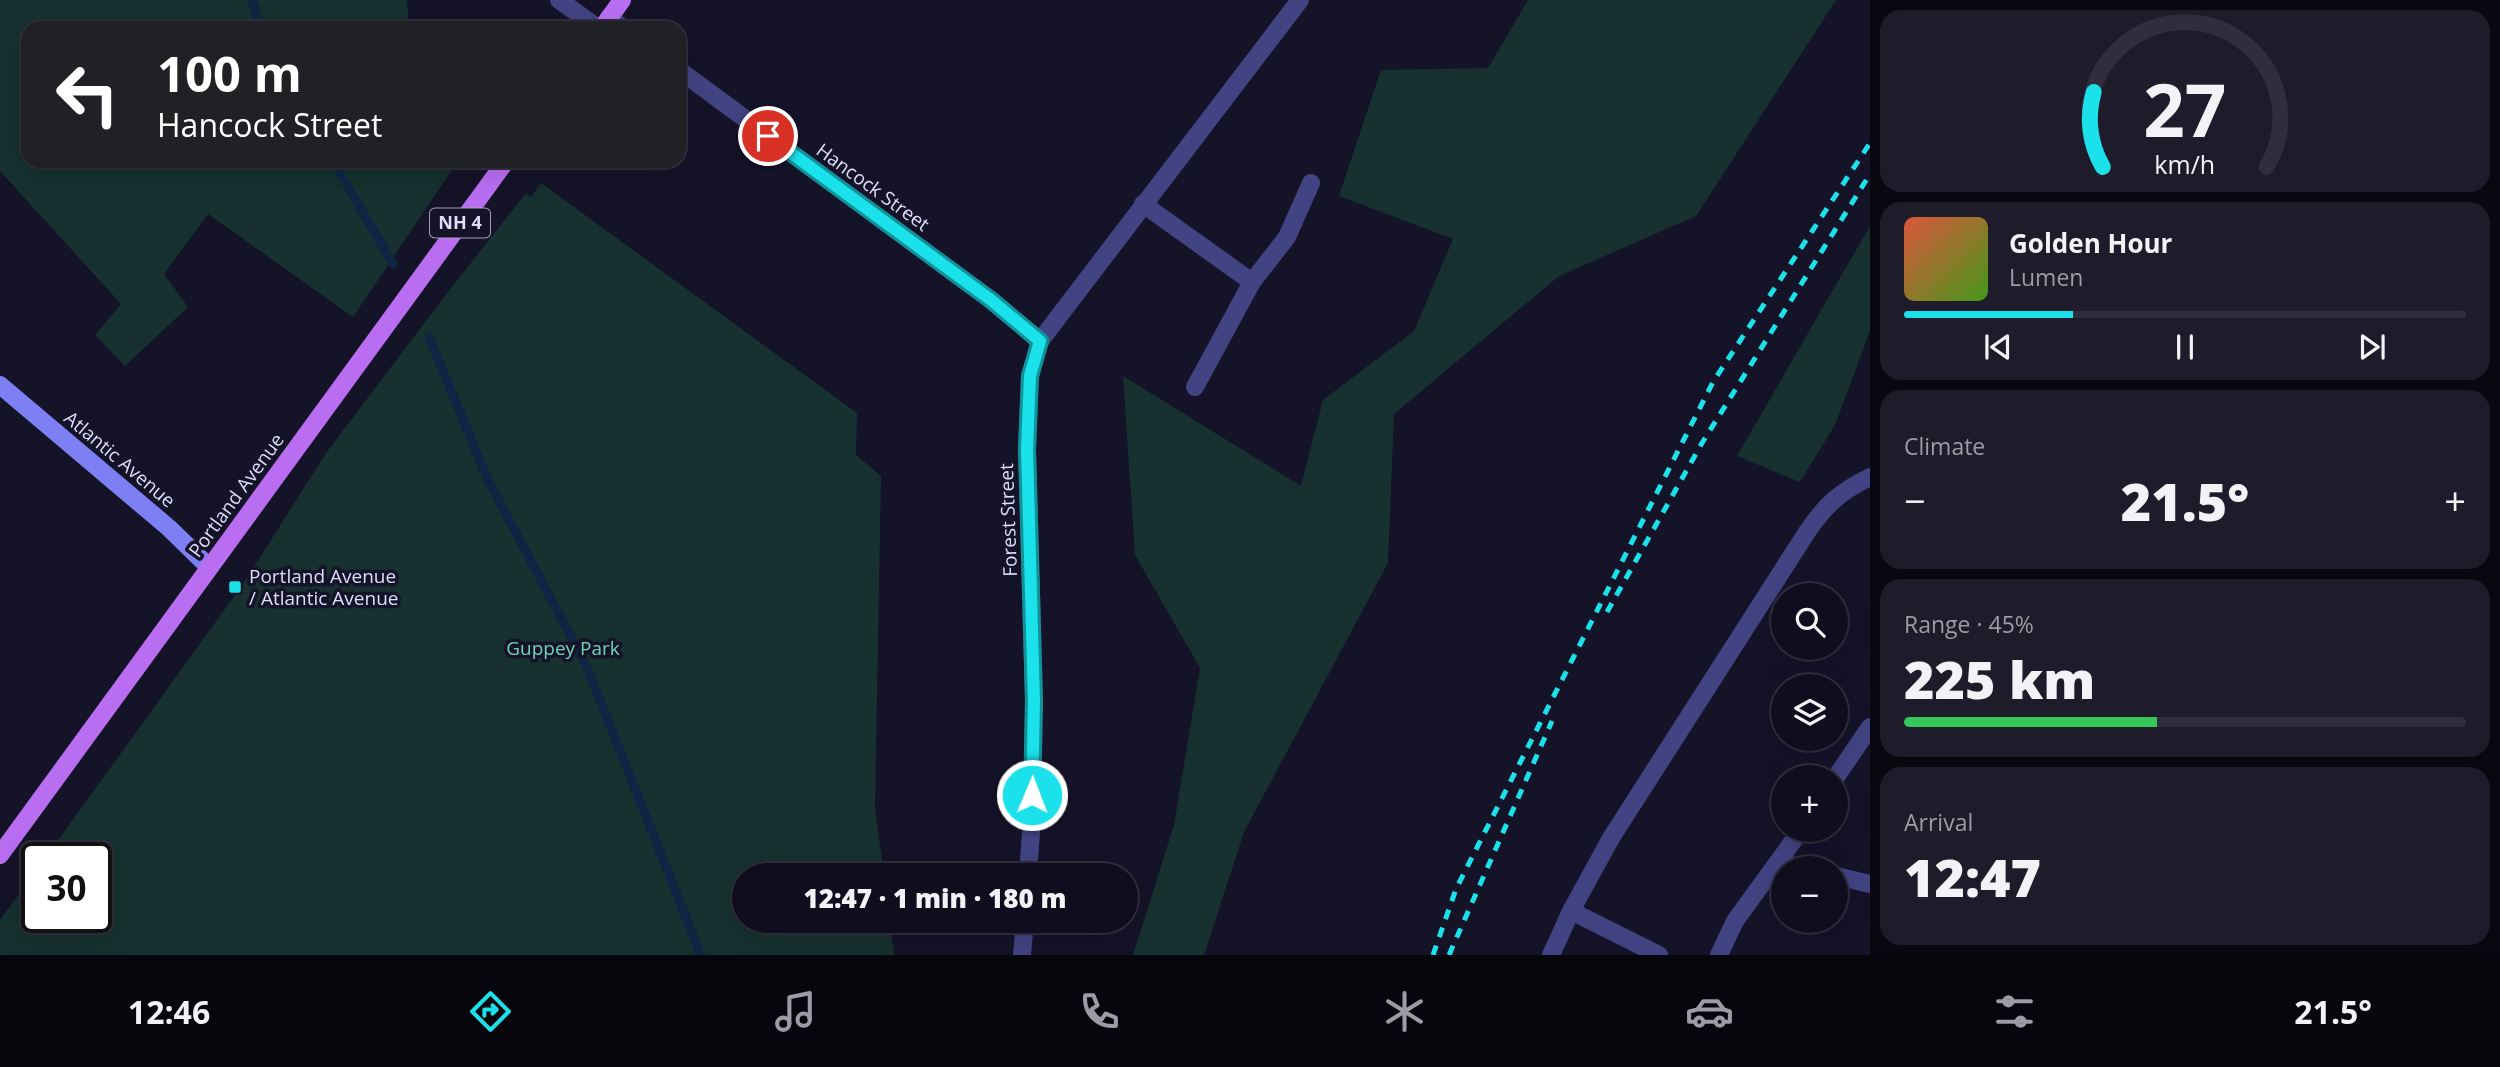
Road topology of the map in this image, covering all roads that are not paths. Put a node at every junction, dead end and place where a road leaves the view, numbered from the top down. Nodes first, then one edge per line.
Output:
1 (559, 0) edge
2 (622, 0) edge
3 (1300, 0) edge
4 (600, 21) edge
5 (610, 21) edge
6 (686, 75) edge
7 (501, 168) edge
8 (1311, 183) dead end
9 (1143, 204) junction
10 (1252, 282) junction
11 (1040, 341) junction
12 (0, 385) edge
13 (1195, 387) dead end
14 (1870, 477) edge
15 (209, 567) junction
16 (1870, 727) edge
17 (1844, 765) edge
18 (6, 836) edge
19 (0, 855) edge
20 (1029, 863) edge
21 (1771, 872) edge
22 (1848, 879) edge
23 (1870, 884) edge
24 (1571, 911) junction
25 (1025, 933) edge
26 (1022, 955) edge
27 (1551, 955) edge
28 (1659, 955) edge
29 (1719, 955) edge

1 - 4 street
2 - 5 main road
3 - 9 street, Forest Street
6 - 11 street, Hancock Street
7 - 15 main road, Portland Avenue / NH 4
8 - 10 street
9 - 10 street
9 - 11 street, Forest Street
10 - 13 street
11 - 20 street, Forest Street
12 - 15 street, Atlantic Avenue
14 - 24 street
15 - 18 main road, Portland Avenue / NH 4
16 - 17 street
18 - 19 main road, Portland Avenue / NH 4
21 - 29 street
22 - 23 street
24 - 27 street
24 - 28 street
25 - 26 street

